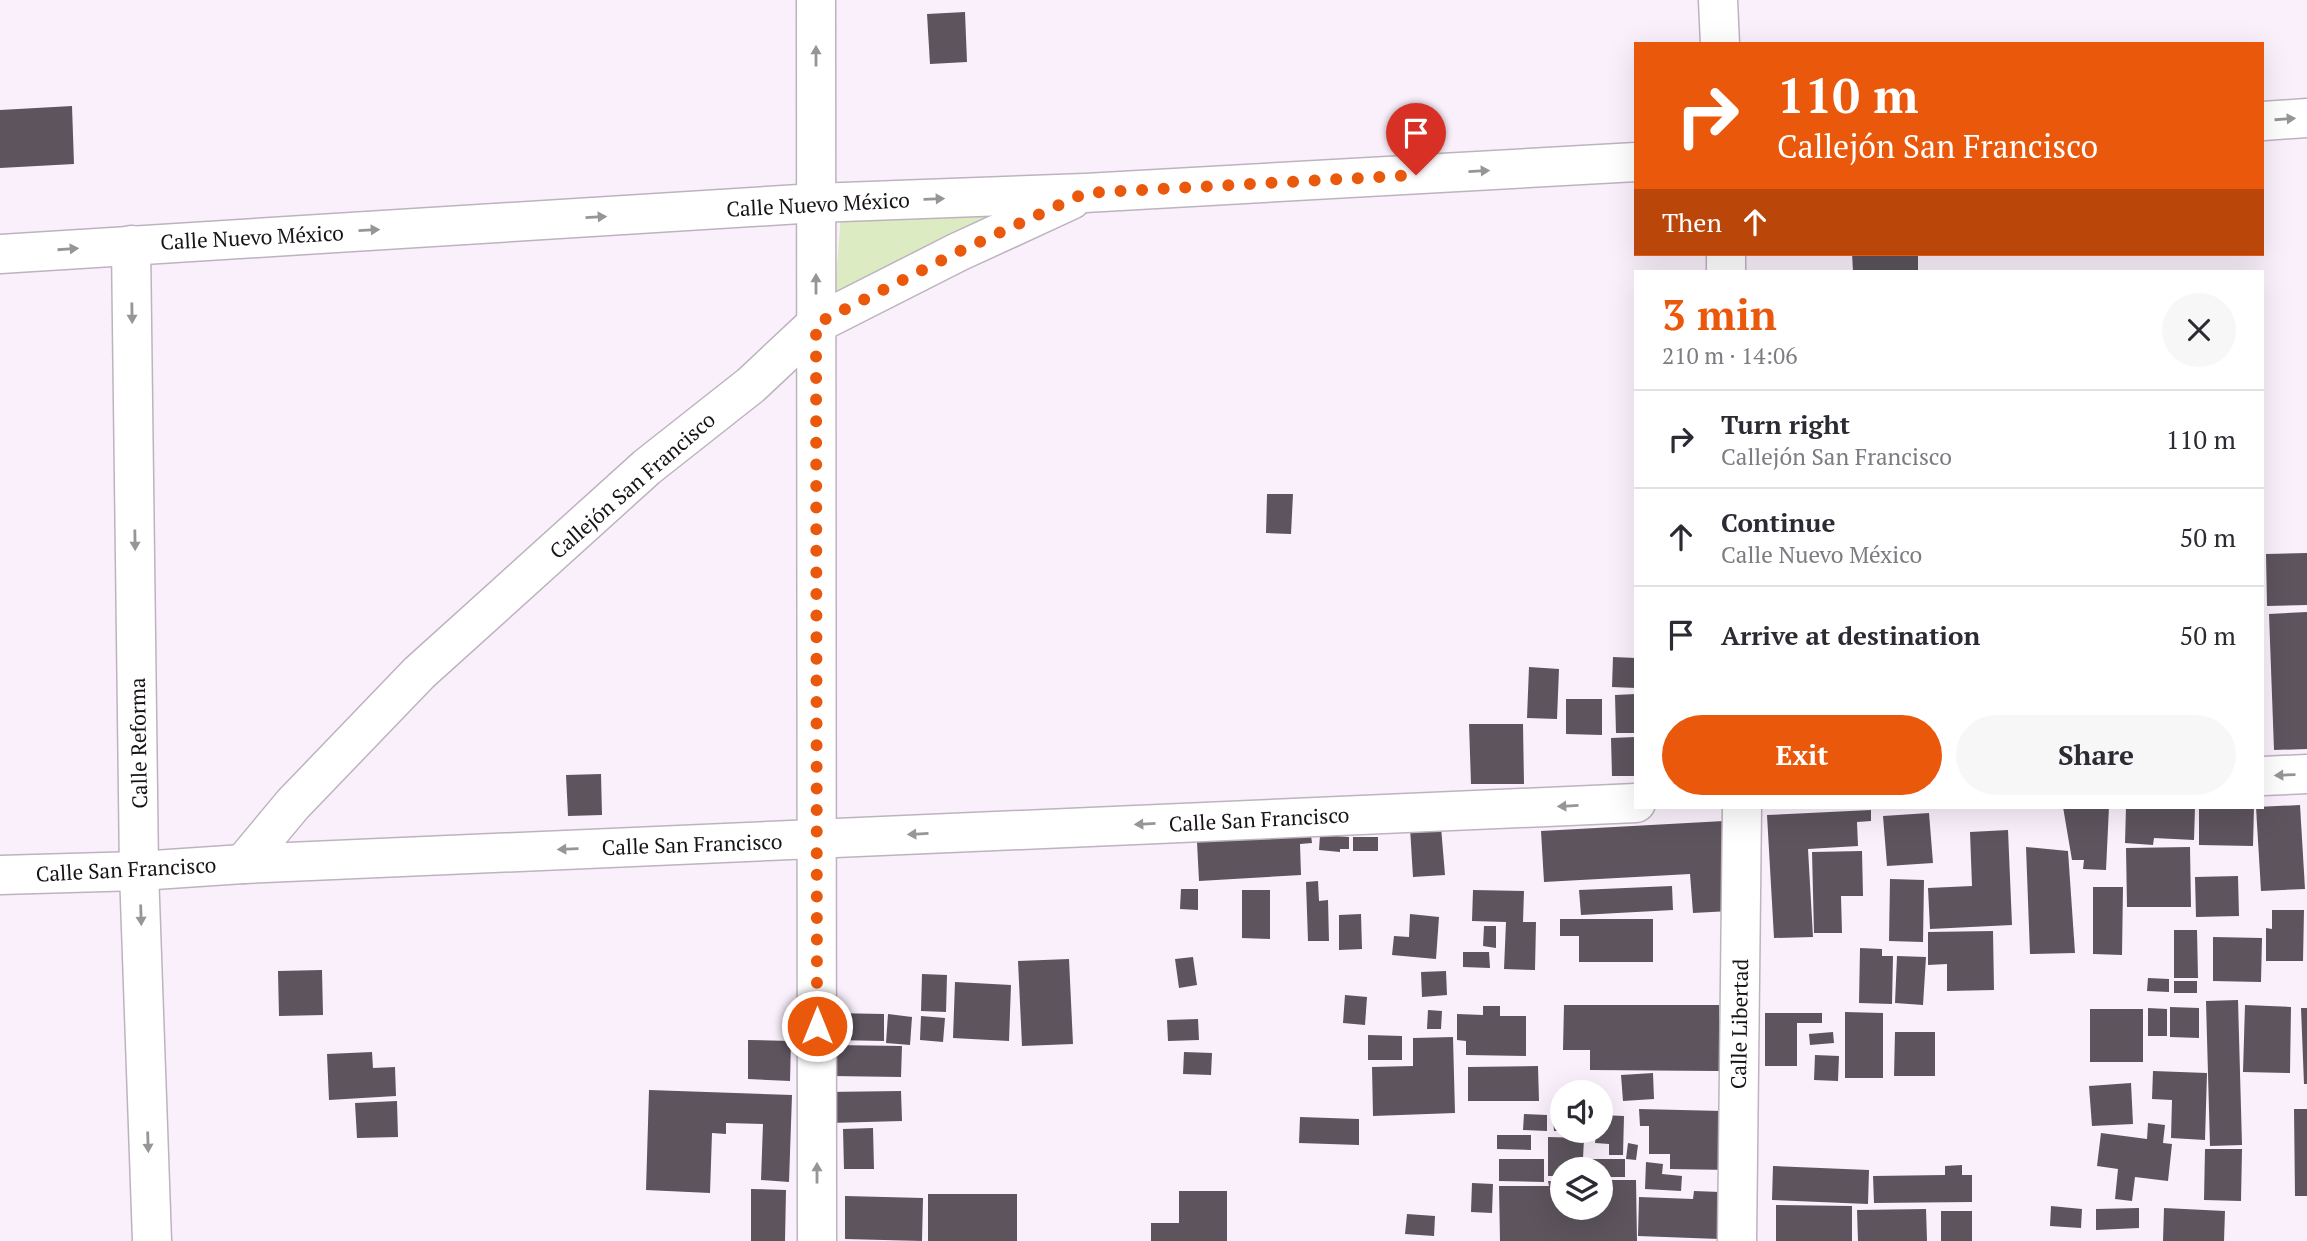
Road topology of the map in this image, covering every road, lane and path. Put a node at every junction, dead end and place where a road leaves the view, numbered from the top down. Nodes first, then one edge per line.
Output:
1 (816, 0) edge
2 (1718, 0) edge
3 (1720, 42) edge
4 (2307, 118) edge
5 (2264, 121) edge
6 (1634, 162) edge
7 (1085, 193) junction
8 (816, 203) junction
9 (131, 245) junction
10 (0, 254) edge
11 (816, 324) junction
12 (2307, 774) edge
13 (2264, 776) edge
14 (1634, 803) edge
15 (1742, 809) edge
16 (817, 839) junction
17 (243, 863) junction
18 (139, 871) junction
19 (0, 875) edge
20 (152, 1241) edge
21 (817, 1241) edge
22 (1737, 1241) edge

8 -> 1 street
2 - 3 street
5 -> 4 street
7 -> 6 street, Calle Nuevo México
8 -> 7 street, Calle Nuevo México
7 - 11 street, Callejón San Francisco
9 -> 8 street, Calle Nuevo México
11 -> 8 street
10 -> 9 street, Calle Nuevo México
9 -> 18 street, Calle Reforma
11 - 16 street
11 - 17 street, Callejón San Francisco
12 -> 13 street
14 -> 16 street, Calle San Francisco
15 - 22 street, Calle Libertad
16 -> 17 street, Calle San Francisco
21 -> 16 street
17 - 18 street, Calle San Francisco
18 - 19 street, Calle San Francisco
18 -> 20 street, Calle Reforma

